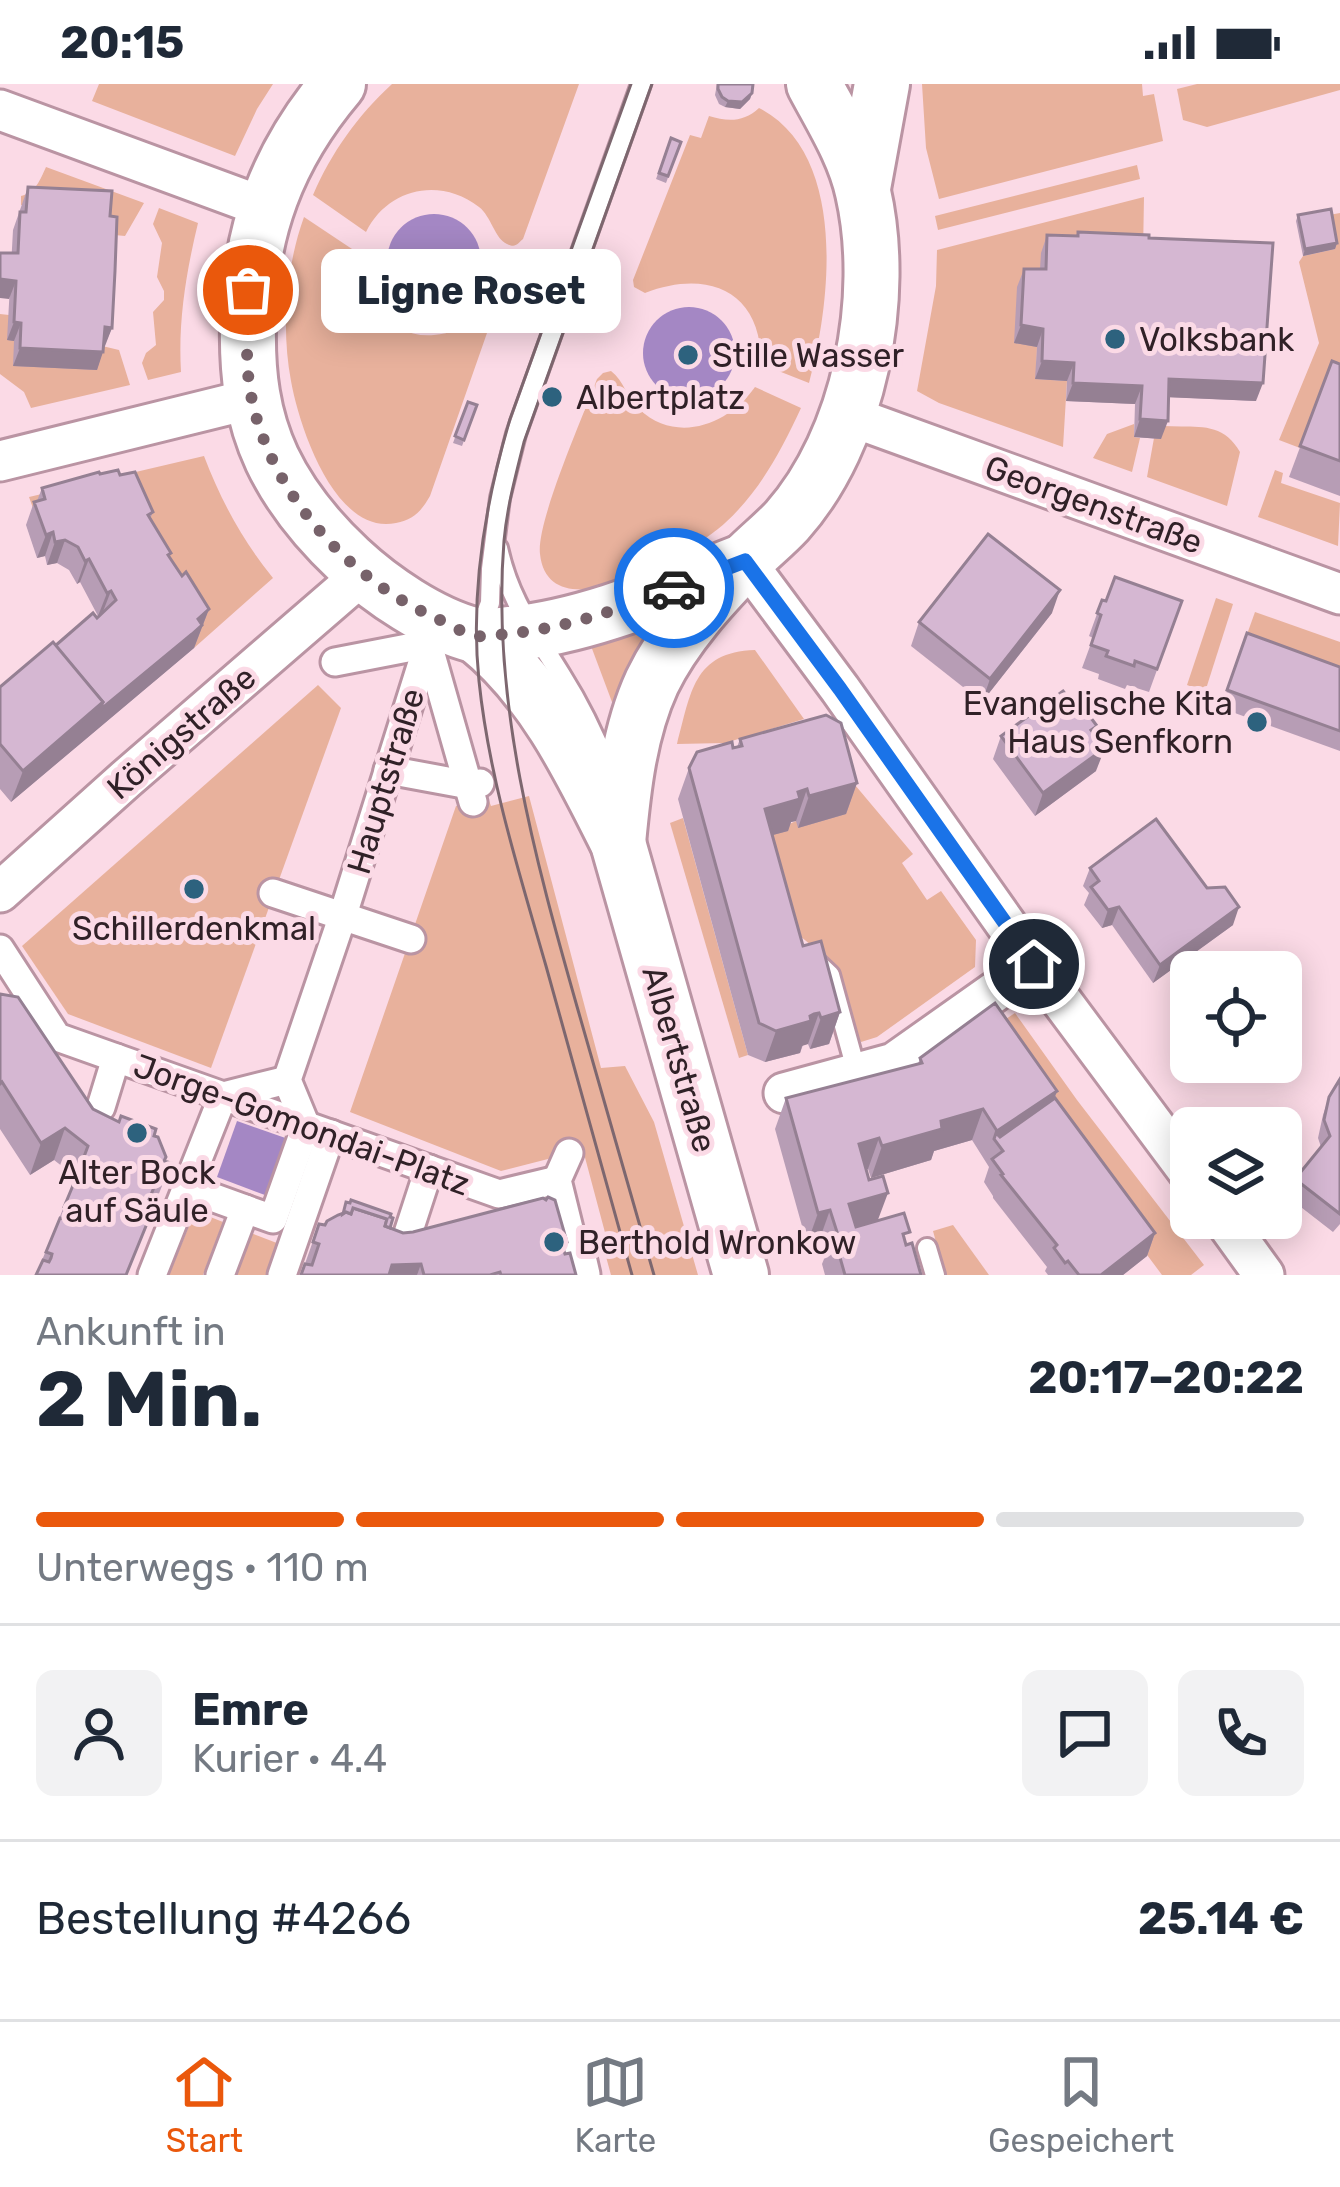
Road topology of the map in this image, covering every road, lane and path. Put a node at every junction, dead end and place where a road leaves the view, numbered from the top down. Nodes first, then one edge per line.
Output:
1 (338, 84) edge
2 (641, 84) edge
3 (814, 84) edge
4 (882, 84) edge
5 (0, 110) edge
6 (863, 188) junction
7 (266, 208) junction
8 (251, 399) junction
9 (847, 416) junction
10 (0, 460) edge
11 (495, 535) junction
12 (745, 561) junction
13 (364, 574) junction
14 (1340, 594) edge
15 (532, 632) junction
16 (452, 640) junction
17 (334, 662) dead end
18 (388, 770) junction
19 (620, 822) junction
20 (0, 892) edge
21 (274, 893) dead end
22 (342, 918) junction
23 (411, 939) dead end
24 (0, 949) edge
25 (804, 951) edge
26 (1034, 964) junction
27 (26, 989) junction
28 (0, 1006) edge
29 (116, 1058) junction
30 (857, 1073) junction
31 (287, 1080) junction
32 (784, 1093) edge
33 (223, 1096) junction
34 (101, 1107) edge
35 (318, 1130) junction
36 (1170, 1147) edge
37 (569, 1153) dead end
38 (429, 1169) junction
39 (557, 1180) junction
40 (187, 1188) junction
41 (245, 1209) junction
42 (286, 1223) junction
43 (1238, 1239) edge
44 (927, 1248) dead end
45 (577, 1262) edge
46 (398, 1264) edge
47 (152, 1275) edge
48 (220, 1275) edge
49 (282, 1275) edge
50 (741, 1275) edge
51 (935, 1275) edge
52 (1264, 1275) edge

1 - 7 main road
2 - 11 lane
3 - 6 main road
4 - 6 main road
5 - 7 street
6 - 9 main road
7 - 8 main road
8 - 10 street
8 - 13 main road
9 - 12 main road
9 - 14 street, Georgenstraße
11 - 15 lane
11 - 16 lane
12 - 15 main road
12 - 19 main road, Albertstraße
12 - 26 street
13 - 16 main road
13 - 20 street, Königstraße
15 - 16 main road
15 - 19 lane
16 - 17 street
16 - 18 street, Hauptstraße
16 - 18 street
16 - 19 main road, Albertstraße
18 - 22 street, Hauptstraße
19 - 50 main road, Albertstraße
21 - 22 street, Hauptstraße
22 - 23 street, Hauptstraße
22 - 31 street, Hauptstraße
24 - 27 street, Jorge-Gomondai-Platz
25 - 30 lane
26 - 30 street
26 - 36 street
27 - 28 street
27 - 29 street, Jorge-Gomondai-Platz
29 - 33 street, Jorge-Gomondai-Platz
29 - 34 street, Jorge-Gomondai-Platz
30 - 32 street
31 - 33 street
31 - 35 street
33 - 35 street, Jorge-Gomondai-Platz
33 - 40 street
35 - 38 street, Jorge-Gomondai-Platz
35 - 42 street
37 - 39 street
38 - 39 street, Jorge-Gomondai-Platz
38 - 46 street
39 - 45 street
40 - 41 street
40 - 47 street
41 - 42 street
41 - 48 street
42 - 49 street
43 - 52 street
44 - 51 lane

